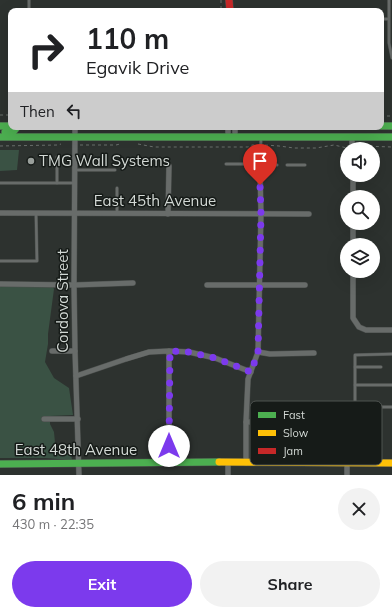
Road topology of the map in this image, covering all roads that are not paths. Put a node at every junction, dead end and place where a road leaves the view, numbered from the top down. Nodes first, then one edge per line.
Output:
1 (389, 0) edge
2 (384, 19) edge
3 (388, 19) junction
4 (392, 58) edge
5 (15, 130) edge
6 (75, 130) edge
7 (229, 130) edge
8 (234, 130) edge
9 (0, 132) edge
10 (0, 137) edge
11 (231, 137) junction
12 (261, 137) junction
13 (352, 137) junction
14 (392, 137) edge
15 (75, 141) junction
16 (352, 142) edge
17 (57, 157) dead end
18 (226, 164) dead end
19 (260, 164) junction
20 (277, 165) dead end
21 (287, 165) dead end
22 (305, 165) dead end
23 (169, 166) dead end
24 (75, 170) junction
25 (115, 170) dead end
26 (260, 171) joint
27 (0, 183) edge
28 (57, 183) junction
29 (75, 183) junction
30 (117, 188) dead end
31 (0, 213) edge
32 (36, 213) junction
33 (75, 213) junction
34 (118, 213) junction
35 (168, 214) junction
36 (261, 214) junction
37 (309, 214) dead end
38 (0, 261) edge
39 (353, 278) edge
40 (133, 283) dead end
41 (0, 284) edge
42 (74, 284) junction
43 (207, 285) dead end
44 (259, 285) junction
45 (305, 285) dead end
46 (392, 330) edge
47 (52, 351) dead end
48 (75, 351) junction
49 (170, 351) junction
50 (258, 352) junction
51 (314, 353) dead end
52 (392, 354) edge
53 (355, 367) junction
54 (381, 367) dead end
55 (251, 372) junction
56 (76, 376) junction
57 (355, 385) junction
58 (392, 385) edge
59 (355, 401) edge
60 (78, 418) junction
61 (44, 419) dead end
62 (246, 422) junction
63 (250, 422) edge
64 (169, 462) junction
65 (228, 462) junction
66 (246, 463) junction
67 (250, 463) edge
68 (0, 464) edge
69 (80, 464) junction
70 (79, 475) edge
71 (228, 475) edge

1 - 3 lane
2 - 3 lane
3 - 4 lane
5 - 9 main road
6 - 15 street, Cordova Street
7 - 11 street
8 - 11 street
10 - 15 main road
11 - 12 main road
11 - 15 main road
12 - 13 main road
12 - 19 lane
13 - 14 main road
13 - 16 street
15 - 24 street, Cordova Street
17 - 28 lane
18 - 19 lane
19 - 20 lane
19 - 26 lane
21 - 22 lane
23 - 35 street
24 - 25 lane
24 - 29 street, Cordova Street
26 - 36 street
27 - 28 lane
28 - 29 lane
29 - 33 street, Cordova Street
30 - 34 lane
31 - 32 street, East 45th Avenue
32 - 33 street, East 45th Avenue
32 - 38 lane
33 - 34 street, East 45th Avenue
33 - 42 street, Cordova Street
34 - 35 street, East 45th Avenue
35 - 36 street, East 45th Avenue
36 - 37 street, East 45th Avenue
36 - 44 street
39 - 46 street
40 - 42 street
41 - 42 street
42 - 48 street, Cordova Street
43 - 44 street
44 - 45 street
44 - 50 street
47 - 48 street
48 - 56 street, Cordova Street
49 - 55 street
49 - 56 street
49 - 64 street
50 - 51 street
50 - 55 street
52 - 53 lane
53 - 54 lane
53 - 57 lane
55 - 62 street
56 - 60 street, Cordova Street
57 - 58 lane
57 - 59 lane
60 - 61 street
60 - 69 street, Cordova Street
62 - 63 street
62 - 66 street
64 - 65 main road, East 48th Avenue
64 - 69 main road, East 48th Avenue
65 - 66 main road, East 48th Avenue
65 - 71 street
66 - 67 main road, East 48th Avenue
68 - 69 main road, East 48th Avenue
69 - 70 street, Cordova Street

